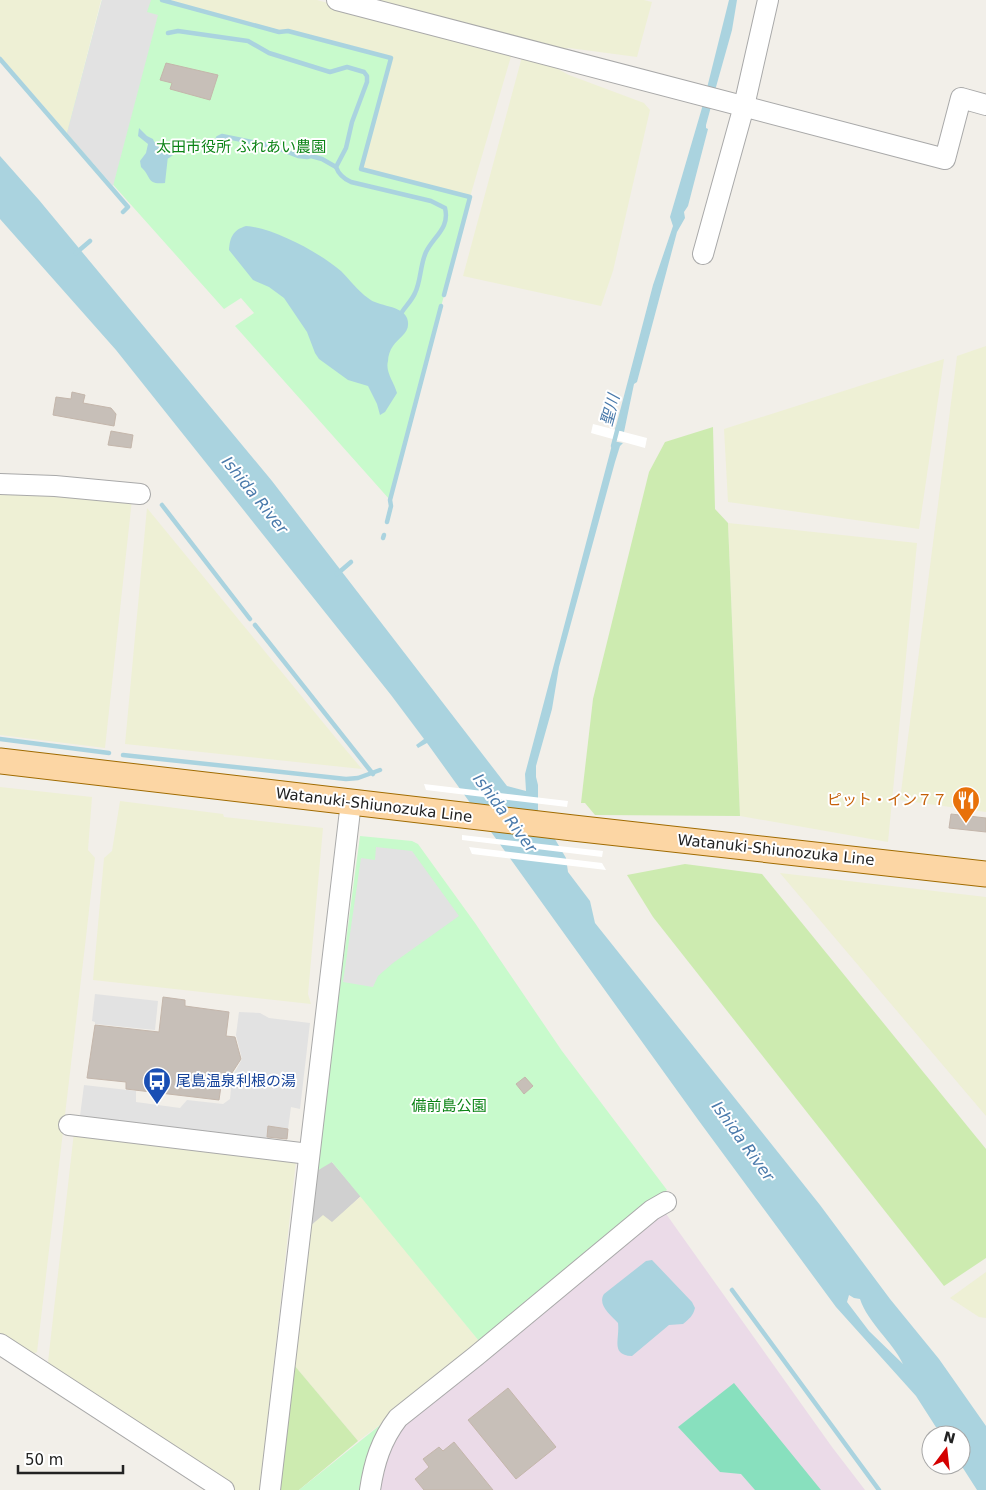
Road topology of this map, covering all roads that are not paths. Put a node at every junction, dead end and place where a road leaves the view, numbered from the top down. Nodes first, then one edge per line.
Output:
1 (338, 0) edge
2 (768, 0) edge
3 (739, 105) junction
4 (986, 105) edge
5 (703, 254) dead end
6 (0, 484) edge
7 (140, 494) dead end
8 (0, 761) edge
9 (351, 802) junction
10 (986, 874) edge
11 (69, 1124) dead end
12 (309, 1154) junction
13 (666, 1202) dead end
14 (0, 1344) edge
15 (224, 1490) edge
16 (270, 1490) edge
17 (370, 1490) edge

1 - 3 street
2 - 3 street
3 - 4 street
3 - 5 street
6 - 7 street
8 - 9 main road, Watanuki-Shiunozuka Line
9 - 10 main road, Watanuki-Shiunozuka Line
9 - 12 street
11 - 12 street
12 - 16 street
13 - 17 street
14 - 15 street

